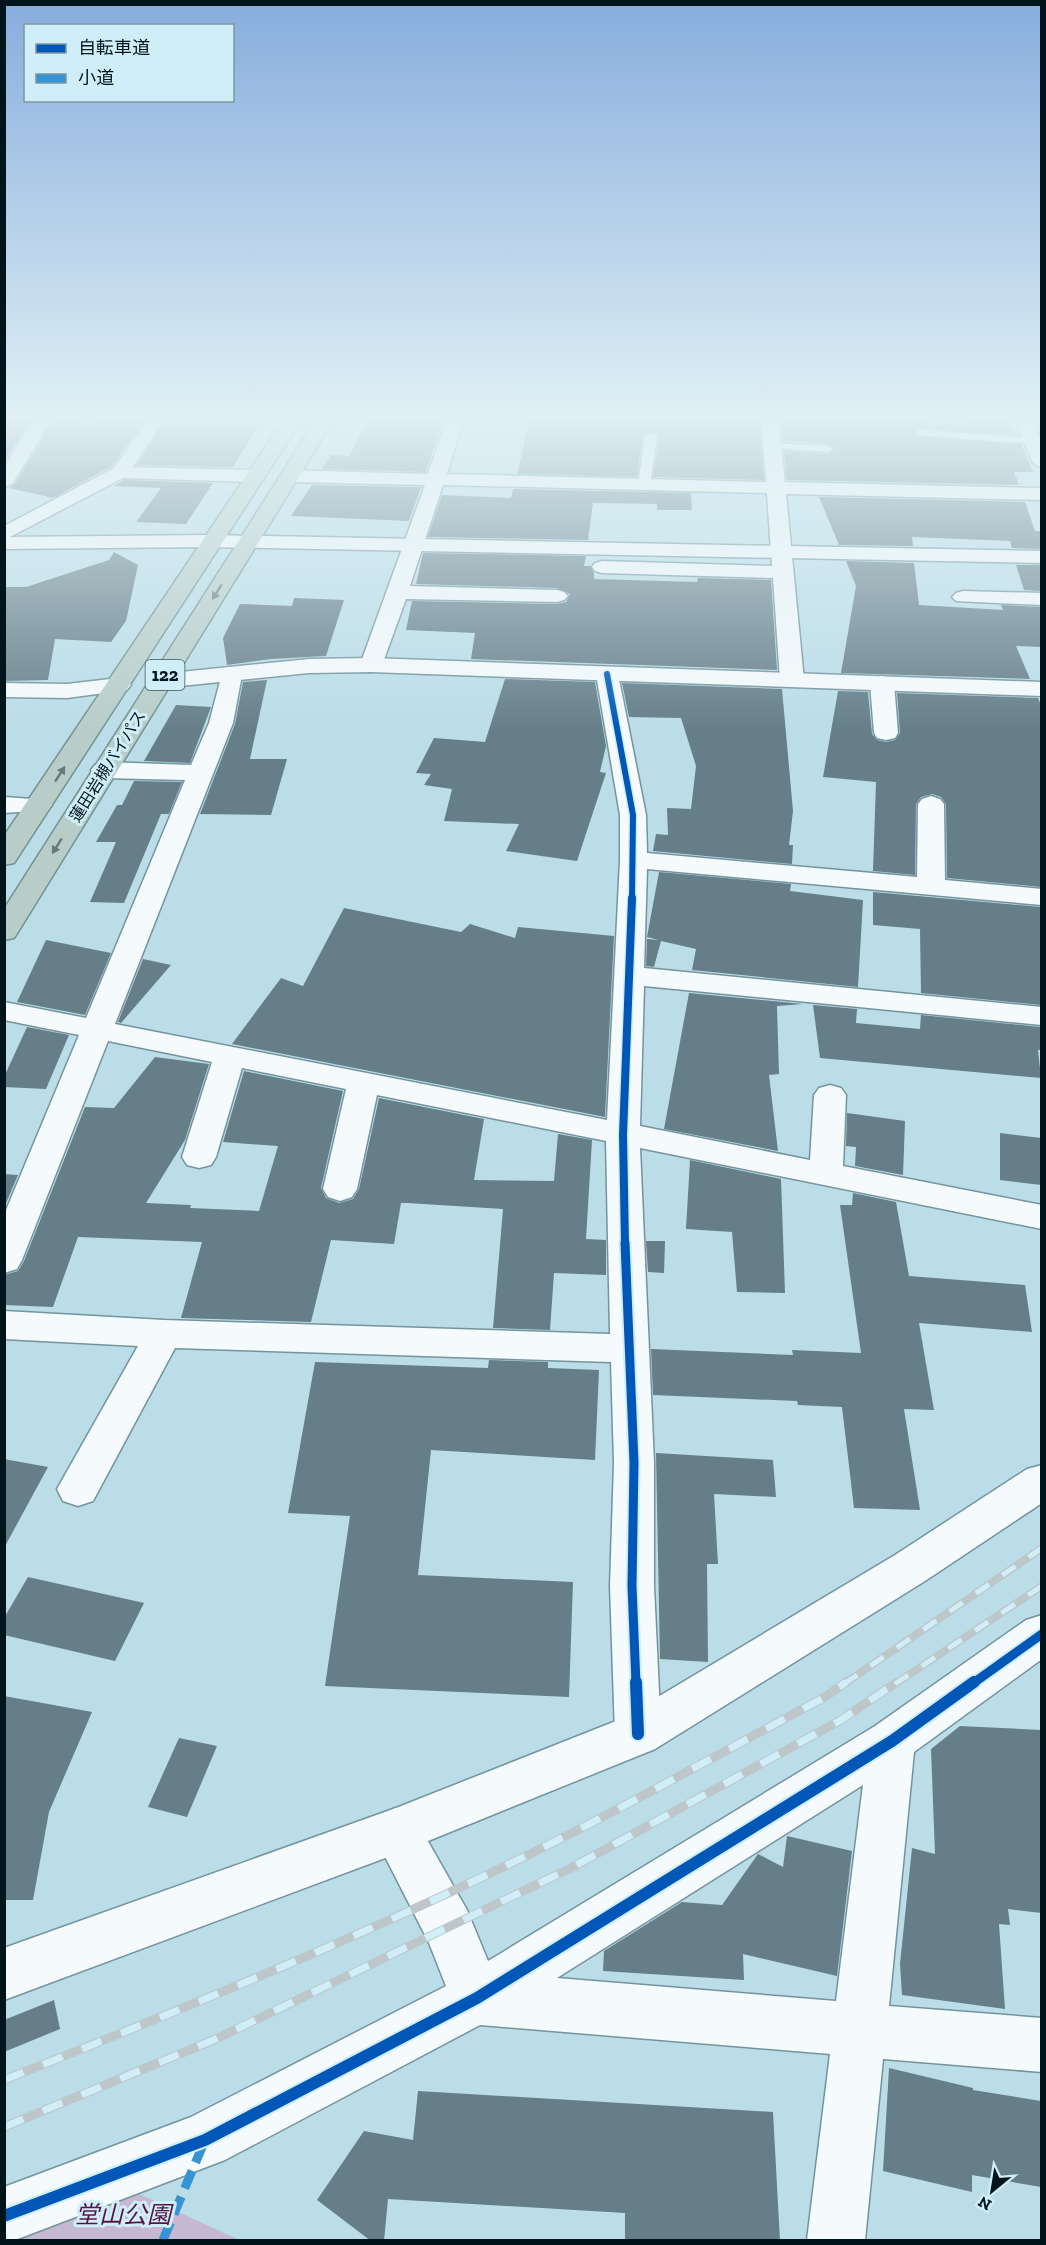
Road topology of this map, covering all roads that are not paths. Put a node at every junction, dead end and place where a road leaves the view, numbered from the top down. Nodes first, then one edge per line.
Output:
1 (25, 523) edge
2 (222, 523) edge
3 (260, 523) edge
4 (422, 523) edge
5 (779, 523) edge
6 (4, 534) edge
7 (210, 541) junction
8 (248, 542) junction
9 (4, 543) edge
10 (415, 545) junction
11 (1041, 557) edge
12 (782, 562) junction
13 (602, 567) dead end
14 (396, 592) junction
15 (556, 596) dead end
16 (963, 597) dead end
17 (1041, 599) edge
18 (371, 665) junction
19 (607, 674) junction
20 (231, 675) junction
21 (792, 680) junction
22 (161, 681) junction
23 (882, 683) junction
24 (119, 684) junction
25 (1041, 689) edge
26 (4, 690) edge
27 (885, 733) dead end
28 (104, 770) junction
29 (202, 773) junction
30 (931, 804) dead end
31 (4, 805) edge
32 (39, 805) junction
33 (4, 857) edge
34 (634, 860) junction
35 (931, 886) junction
36 (1041, 897) edge
37 (4, 932) edge
38 (630, 976) junction
39 (4, 1011) edge
40 (1041, 1016) edge
41 (98, 1028) junction
42 (229, 1057) junction
43 (363, 1084) junction
44 (830, 1095) dead end
45 (623, 1136) junction
46 (199, 1157) dead end
47 (826, 1175) junction
48 (340, 1189) dead end
49 (1041, 1217) edge
50 (4, 1260) edge
51 (4, 1325) edge
52 (164, 1334) junction
53 (630, 1349) junction
54 (1041, 1481) edge
55 (78, 1489) dead end
56 (1041, 1634) edge
57 (638, 1734) junction
58 (892, 1741) junction
59 (396, 1831) junction
60 (4, 1974) edge
61 (477, 1998) junction
62 (860, 2031) junction
63 (1041, 2045) edge
64 (4, 2216) edge
65 (836, 2241) edge

1 - 6 street
2 - 7 highway, 蓮田岩槻バイパス / 122
3 - 8 highway, 蓮田岩槻バイパス / 122
4 - 10 street
5 - 12 street
7 - 8 street
7 - 9 street
7 - 24 highway, 蓮田岩槻バイパス / 122
8 - 10 street
8 -> 22 highway, 蓮田岩槻バイパス / 122
10 - 12 street
10 - 14 street
11 - 12 street
12 - 13 street
12 - 21 street
14 - 15 street
14 - 18 street
16 - 17 street
18 - 19 street
18 - 20 street
19 - 21 street
19 - 34 street
20 - 22 street
20 - 29 street
21 - 23 street
22 - 28 highway, 蓮田岩槻バイパス / 122
23 - 25 street
23 - 27 street
24 - 26 street
32 -> 24 highway, 蓮田岩槻バイパス / 122
28 - 29 street
28 -> 37 highway, 蓮田岩槻バイパス / 122
29 - 41 street
30 - 35 street
31 - 32 street
32 - 33 highway, 蓮田岩槻バイパス / 122
34 - 35 street
34 - 38 street
35 - 36 street
38 - 40 street
38 - 45 street
39 - 41 street
41 - 42 street
41 - 50 street
42 - 43 street
42 - 46 street
43 - 45 street
43 - 48 street
44 - 47 street
45 - 47 street
45 - 53 street
47 - 49 street
51 - 52 street
52 - 53 street
52 - 55 street
53 - 57 street
54 - 57 street
56 - 58 street
57 - 59 street
58 - 61 street
58 - 62 street
59 - 60 street
59 - 61 street
61 - 62 street
61 - 64 street
62 - 63 street
62 - 65 street

